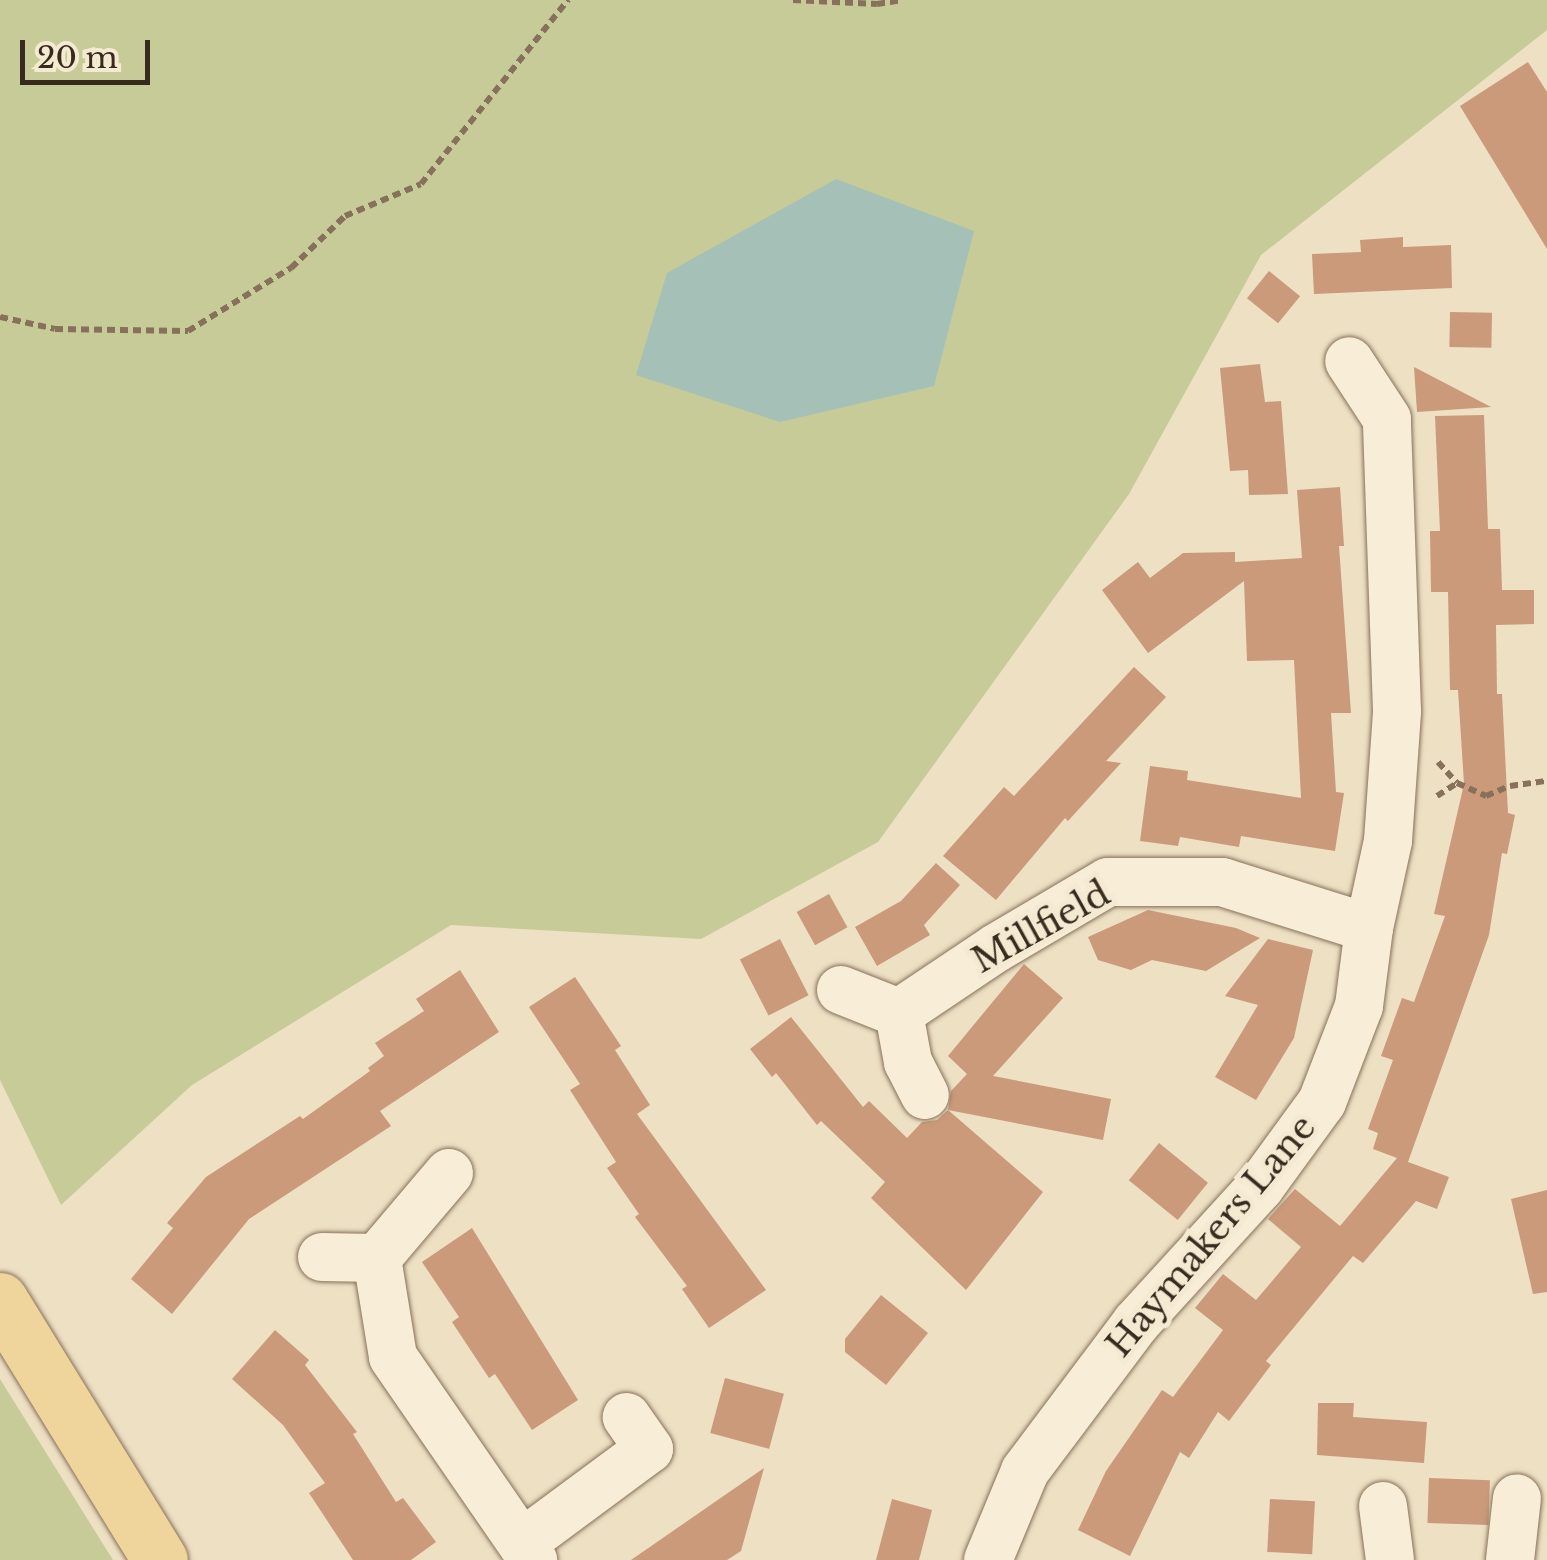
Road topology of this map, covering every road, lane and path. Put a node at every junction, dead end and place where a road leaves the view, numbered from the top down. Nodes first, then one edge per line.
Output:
1 (568, 0) edge
2 (793, 0) edge
3 (901, 0) edge
4 (0, 317) edge
5 (1348, 361) dead end
6 (1397, 710) junction
7 (1547, 781) edge
8 (1369, 928) junction
9 (842, 990) dead end
10 (899, 1013) junction
11 (925, 1095) dead end
12 (449, 1172) dead end
13 (322, 1258) dead end
14 (377, 1258) junction
15 (0, 1300) edge
16 (627, 1417) dead end
17 (1517, 1498) dead end
18 (1383, 1506) dead end
19 (528, 1551) edge
20 (160, 1560) edge
21 (988, 1560) edge
22 (1390, 1560) edge
23 (1510, 1560) edge

1 - 4 path
2 - 3 path
5 - 6 street, Haymakers Lane
6 - 7 path
6 - 8 street, Haymakers Lane
8 - 10 street, Millfield
8 - 21 street, Haymakers Lane
9 - 10 street
10 - 11 street
12 - 14 street
13 - 14 street
14 - 19 street
15 - 20 main road
16 - 19 street
17 - 23 street
18 - 22 street

